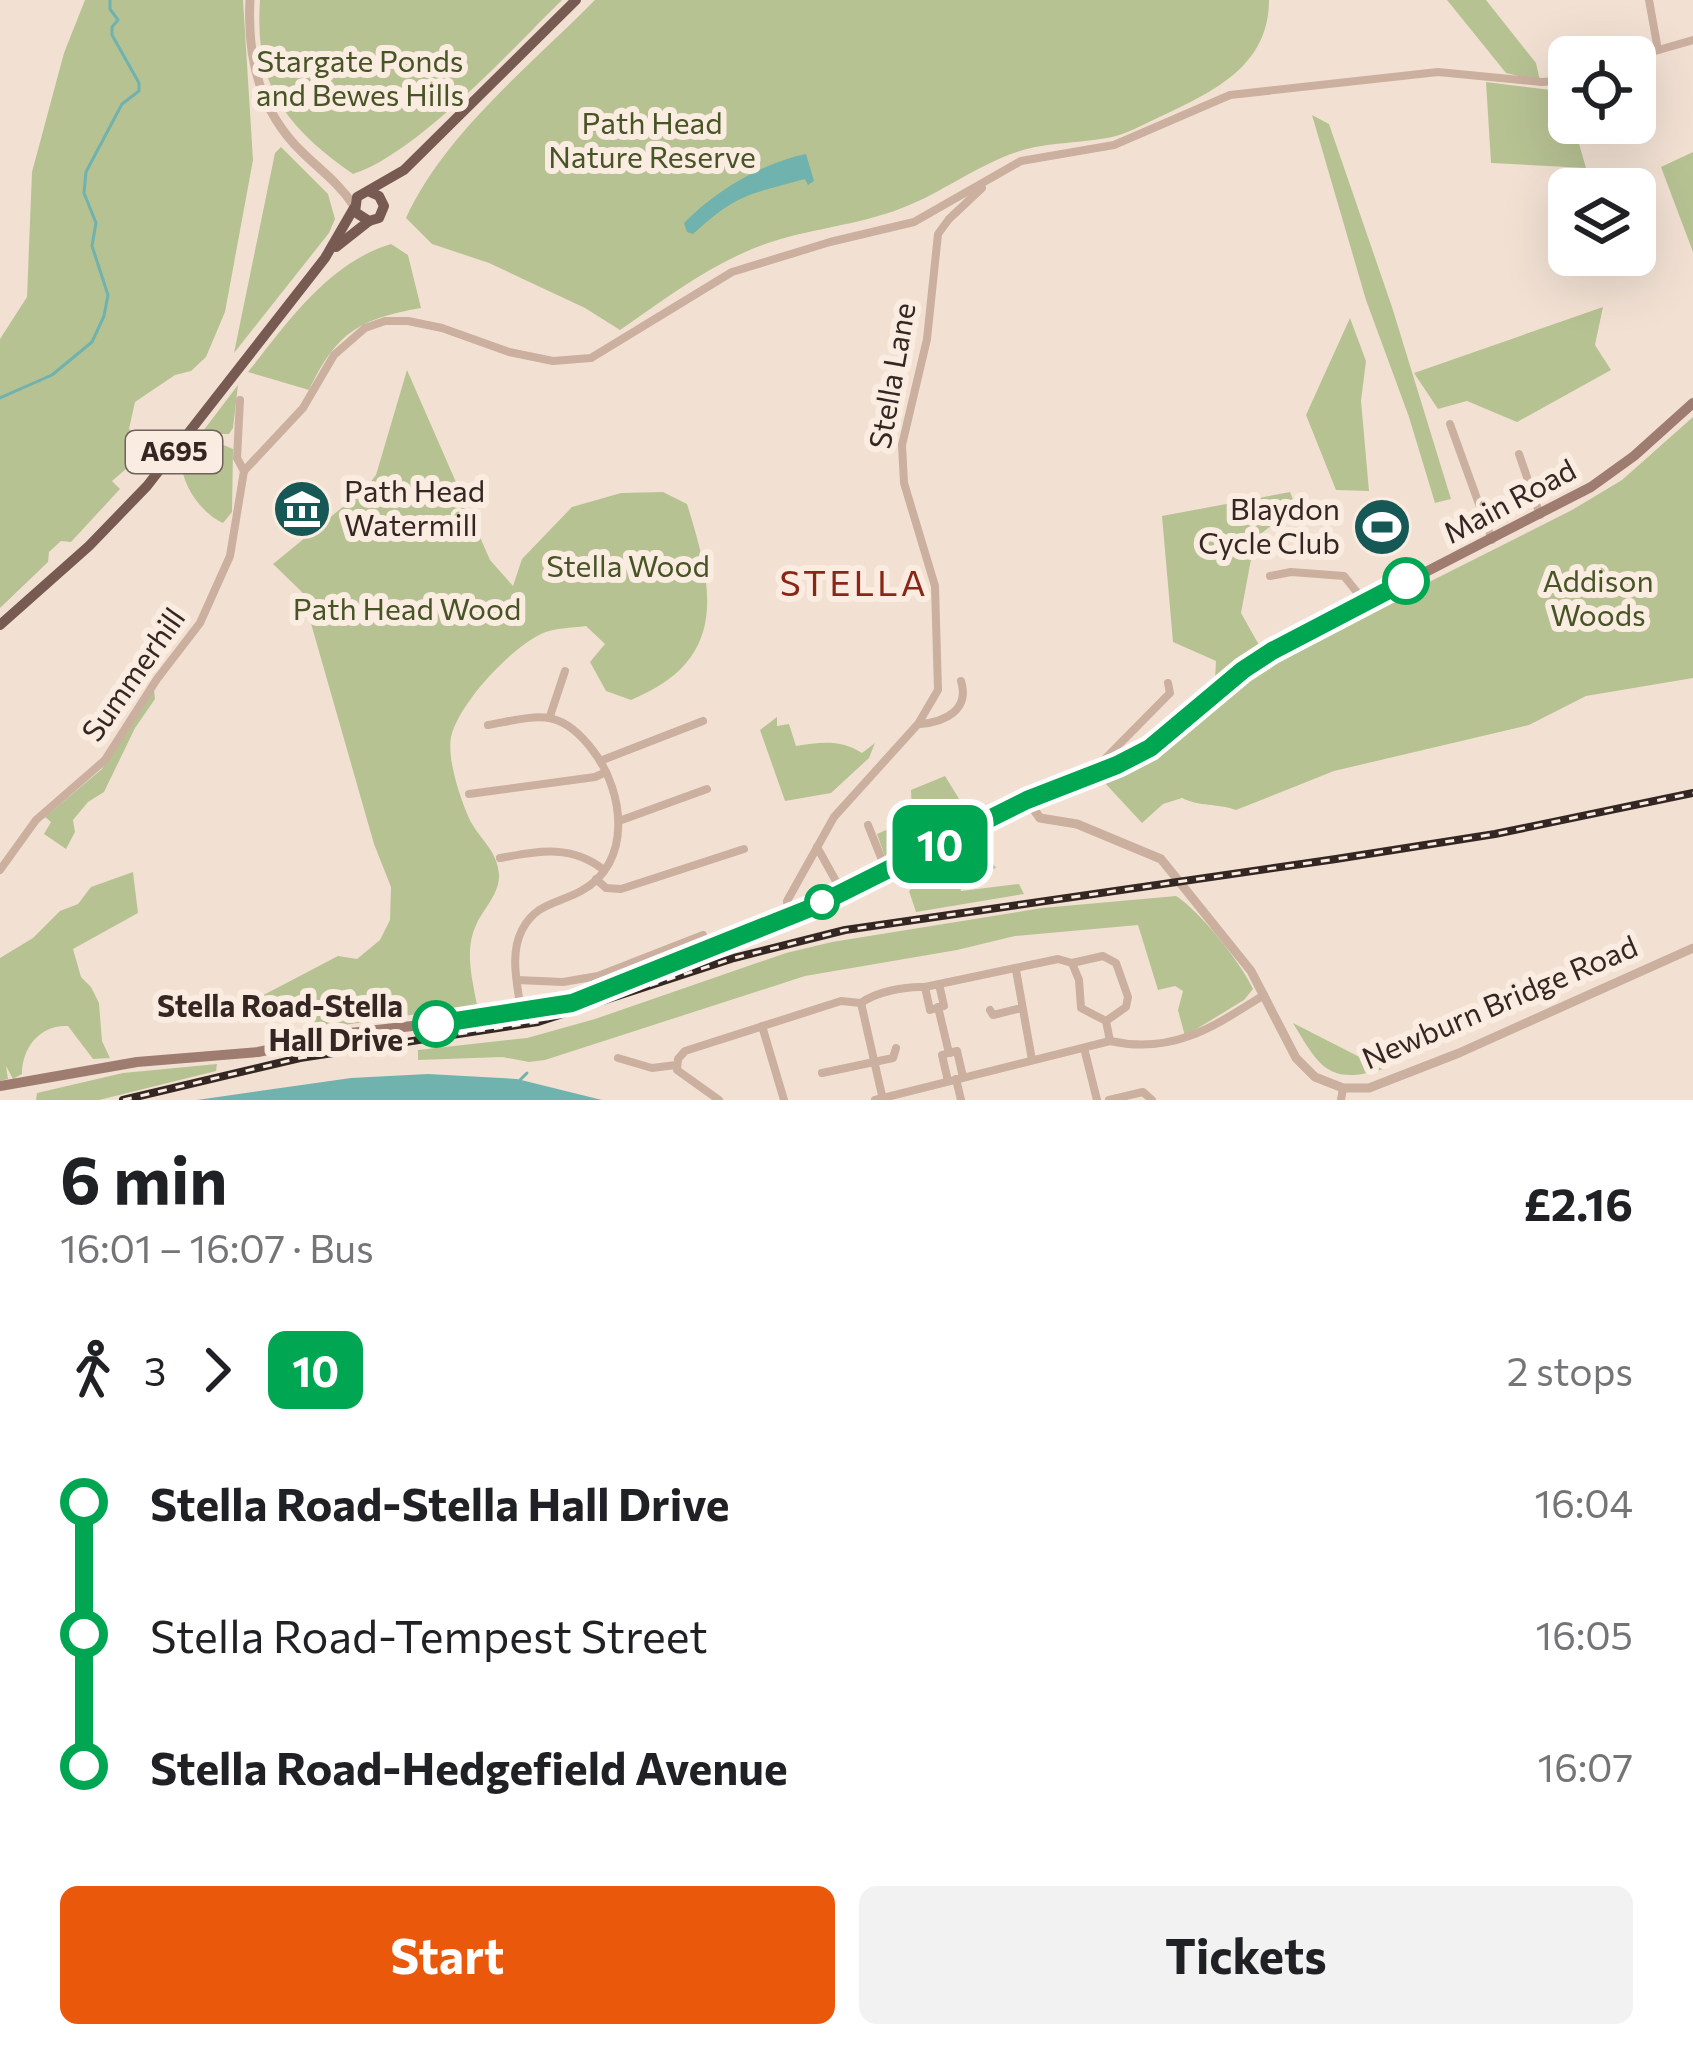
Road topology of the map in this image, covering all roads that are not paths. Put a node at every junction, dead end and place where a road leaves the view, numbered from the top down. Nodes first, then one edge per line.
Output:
1 (250, 0) edge
2 (576, 0) edge
3 (1649, 0) edge
4 (1693, 40) edge
5 (1658, 50) joint
6 (1548, 82) edge
7 (404, 170) junction
8 (994, 176) junction
9 (339, 184) junction
10 (368, 192) junction
11 (383, 204) junction
12 (354, 207) junction
13 (930, 215) junction
14 (369, 221) junction
15 (944, 225) junction
16 (325, 257) junction
17 (240, 400) dead end
18 (1693, 403) edge
19 (1450, 424) dead end
20 (1519, 454) dead end
21 (244, 471) junction
22 (1540, 516) junction
23 (1492, 540) junction
24 (1270, 576) dead end
25 (1364, 602) junction
26 (0, 625) edge
27 (566, 670) dead end
28 (961, 681) dead end
29 (1168, 683) dead end
30 (550, 716) junction
31 (704, 721) dead end
32 (488, 724) dead end
33 (918, 724) junction
34 (600, 761) junction
35 (606, 772) junction
36 (1087, 776) junction
37 (707, 789) dead end
38 (469, 794) dead end
39 (1027, 800) junction
40 (619, 821) junction
41 (868, 825) dead end
42 (818, 847) junction
43 (744, 849) dead end
44 (500, 858) dead end
45 (0, 869) edge
46 (604, 870) junction
47 (886, 870) junction
48 (596, 879) junction
49 (842, 892) junction
50 (787, 918) junction
51 (704, 935) dead end
52 (1693, 948) edge
53 (1072, 963) junction
54 (1016, 970) junction
55 (517, 980) junction
56 (939, 984) junction
57 (925, 988) junction
58 (1265, 994) junction
59 (861, 1003) junction
60 (938, 1007) junction
61 (1022, 1008) junction
62 (990, 1010) dead end
63 (521, 1012) junction
64 (1106, 1022) junction
65 (762, 1026) junction
66 (1110, 1041) junction
67 (896, 1048) dead end
68 (1084, 1048) junction
69 (949, 1053) junction
70 (618, 1058) dead end
71 (1032, 1060) junction
72 (876, 1062) junction
73 (676, 1065) junction
74 (822, 1073) dead end
75 (955, 1079) junction
76 (0, 1086) edge
77 (1342, 1094) edge
78 (880, 1099) edge
79 (718, 1100) edge
80 (784, 1100) edge
81 (961, 1100) edge
82 (1096, 1100) edge
83 (1109, 1100) edge
84 (1152, 1100) edge

1 - 9 street
2 - 7 main road, A695
3 - 5 street
4 - 5 street
6 - 8 street
7 - 10 main road, A695
7 - 11 main road, A695
8 - 13 street
8 - 15 street
9 - 10 street
9 - 12 street
10 - 11 main road
10 - 12 main road, A695
11 - 14 main road, A695
12 - 14 main road
12 - 16 main road, A695
13 - 15 street
13 - 21 street
14 - 16 main road, A695
15 - 33 street, Stella Lane
16 - 26 main road, A695
17 - 21 street
18 - 22 main road, Main Road
19 - 23 street
20 - 22 street
21 - 45 street, Summerhill
22 - 23 main road, Main Road
23 - 25 main road, Main Road
24 - 25 street
25 - 36 main road, Main Road
27 - 30 street
28 - 33 street
29 - 36 street
30 - 32 street
30 - 34 street
31 - 34 street
33 - 42 street, Stella Lane
34 - 35 street
35 - 38 street
35 - 40 street
36 - 39 main road, Main Road
37 - 40 street
39 - 47 main road, Main Road
39 - 58 street, Newburn Bridge Road
40 - 46 street
41 - 47 street
42 - 49 street
42 - 50 street, Stella Lane
43 - 48 street
44 - 46 street
46 - 48 street
47 - 49 main road, Main Road
48 - 55 street
49 - 50 main road, Main Road
50 - 63 main road, Main Road
51 - 55 street
52 - 77 street, Newburn Bridge Road
53 - 54 street
53 - 64 street
53 - 64 street
54 - 56 street
54 - 61 street
55 - 63 street
56 - 57 street
56 - 60 street
57 - 59 street
57 - 60 street
58 - 66 street
58 - 77 street, Newburn Bridge Road
59 - 65 street
59 - 72 street
60 - 69 street
61 - 62 street
61 - 71 street
63 - 76 main road, Main Road
64 - 66 street
65 - 73 street
65 - 80 street
66 - 68 street
67 - 72 street
68 - 71 street
68 - 82 street
69 - 75 street
69 - 75 street
70 - 73 street
71 - 75 street
72 - 74 street
72 - 78 street
73 - 79 street
75 - 78 street
75 - 81 street
83 - 84 street

